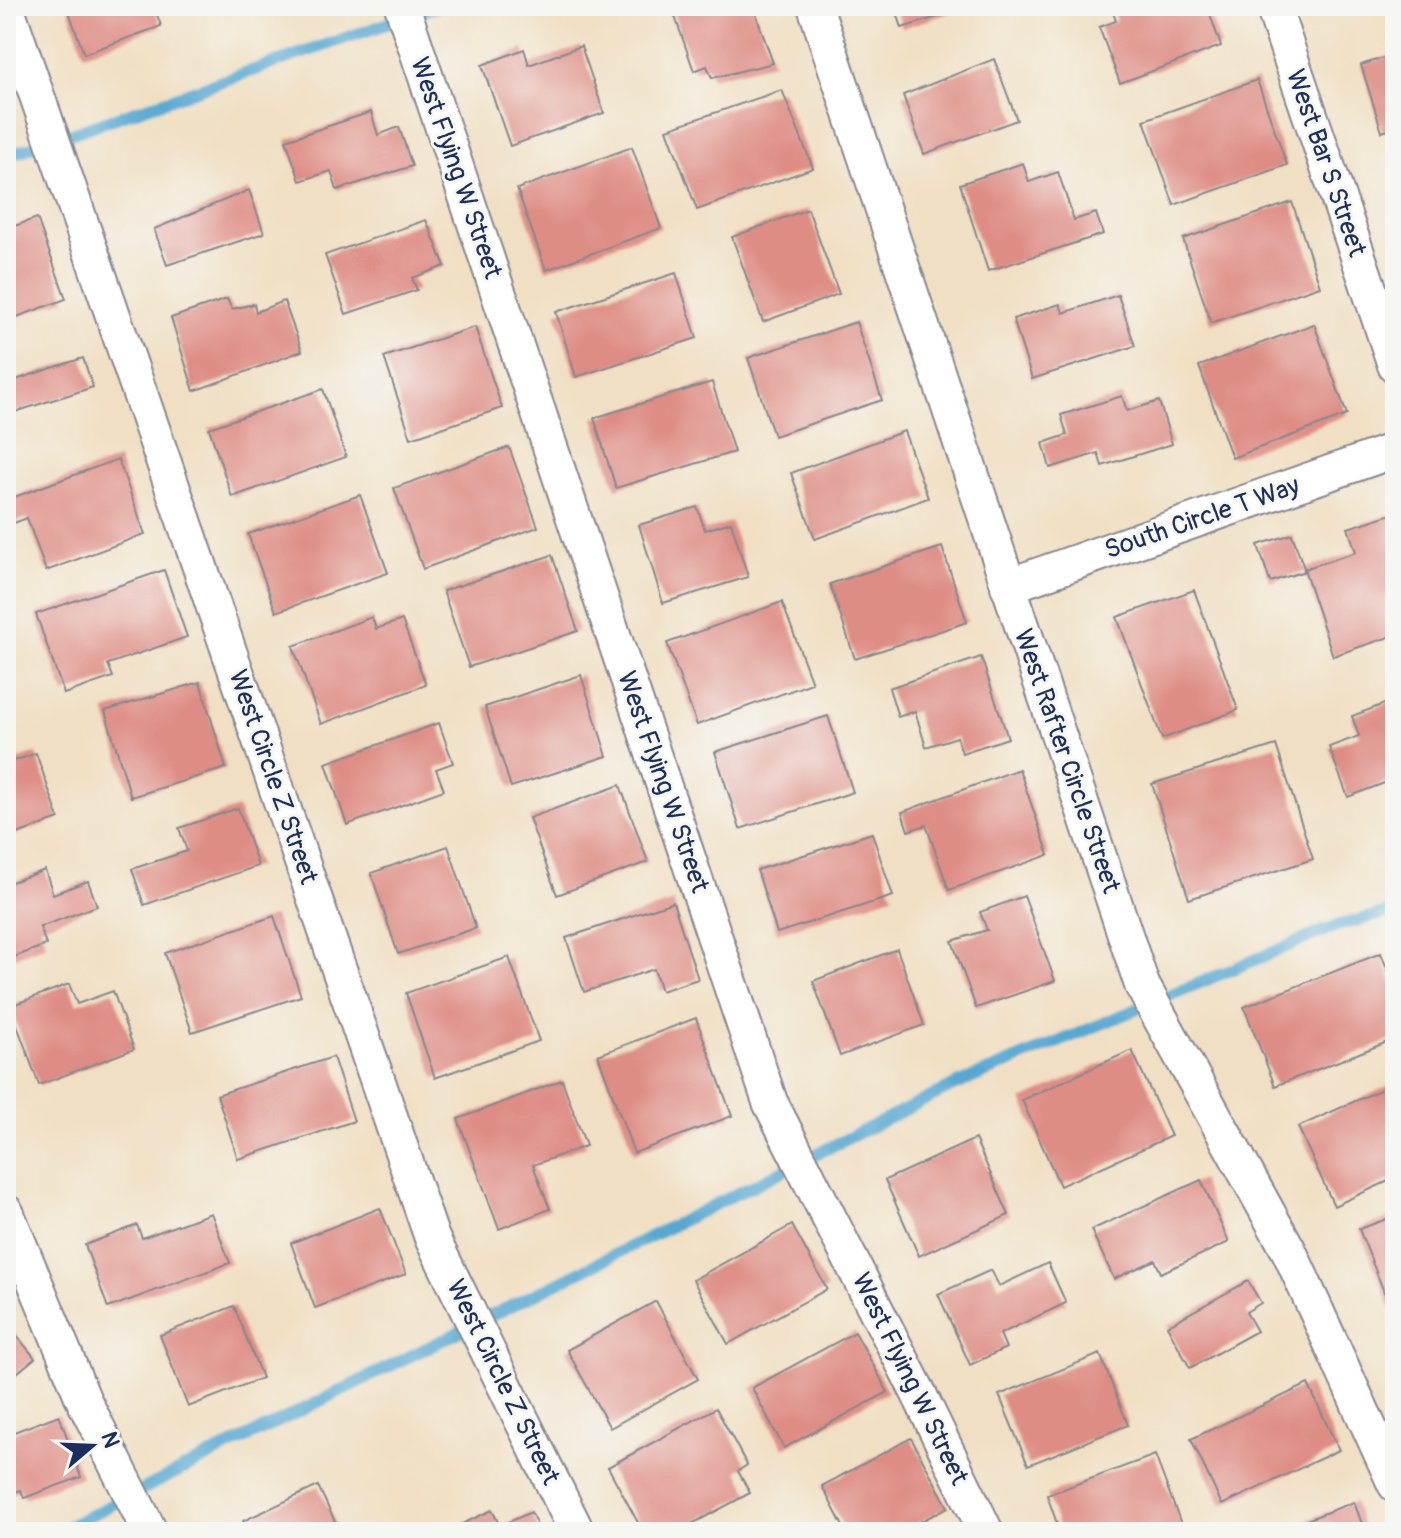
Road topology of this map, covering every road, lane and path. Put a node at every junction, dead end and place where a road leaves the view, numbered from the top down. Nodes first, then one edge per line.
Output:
1 (6, 6) edge
2 (402, 6) edge
3 (815, 6) edge
4 (1273, 6) edge
5 (1395, 365) edge
6 (1395, 450) edge
7 (1008, 586) junction
8 (6, 1212) edge
9 (1395, 1484) edge
10 (150, 1532) edge
11 (577, 1532) edge
12 (986, 1532) edge

1 - 11 street, West Circle Z Street
2 - 12 street, West Flying W Street
3 - 7 street, West Rafter Circle Street
4 - 5 street, West Bar S Street
6 - 7 street, South Circle T Way
7 - 9 street, West Rafter Circle Street
8 - 10 street

